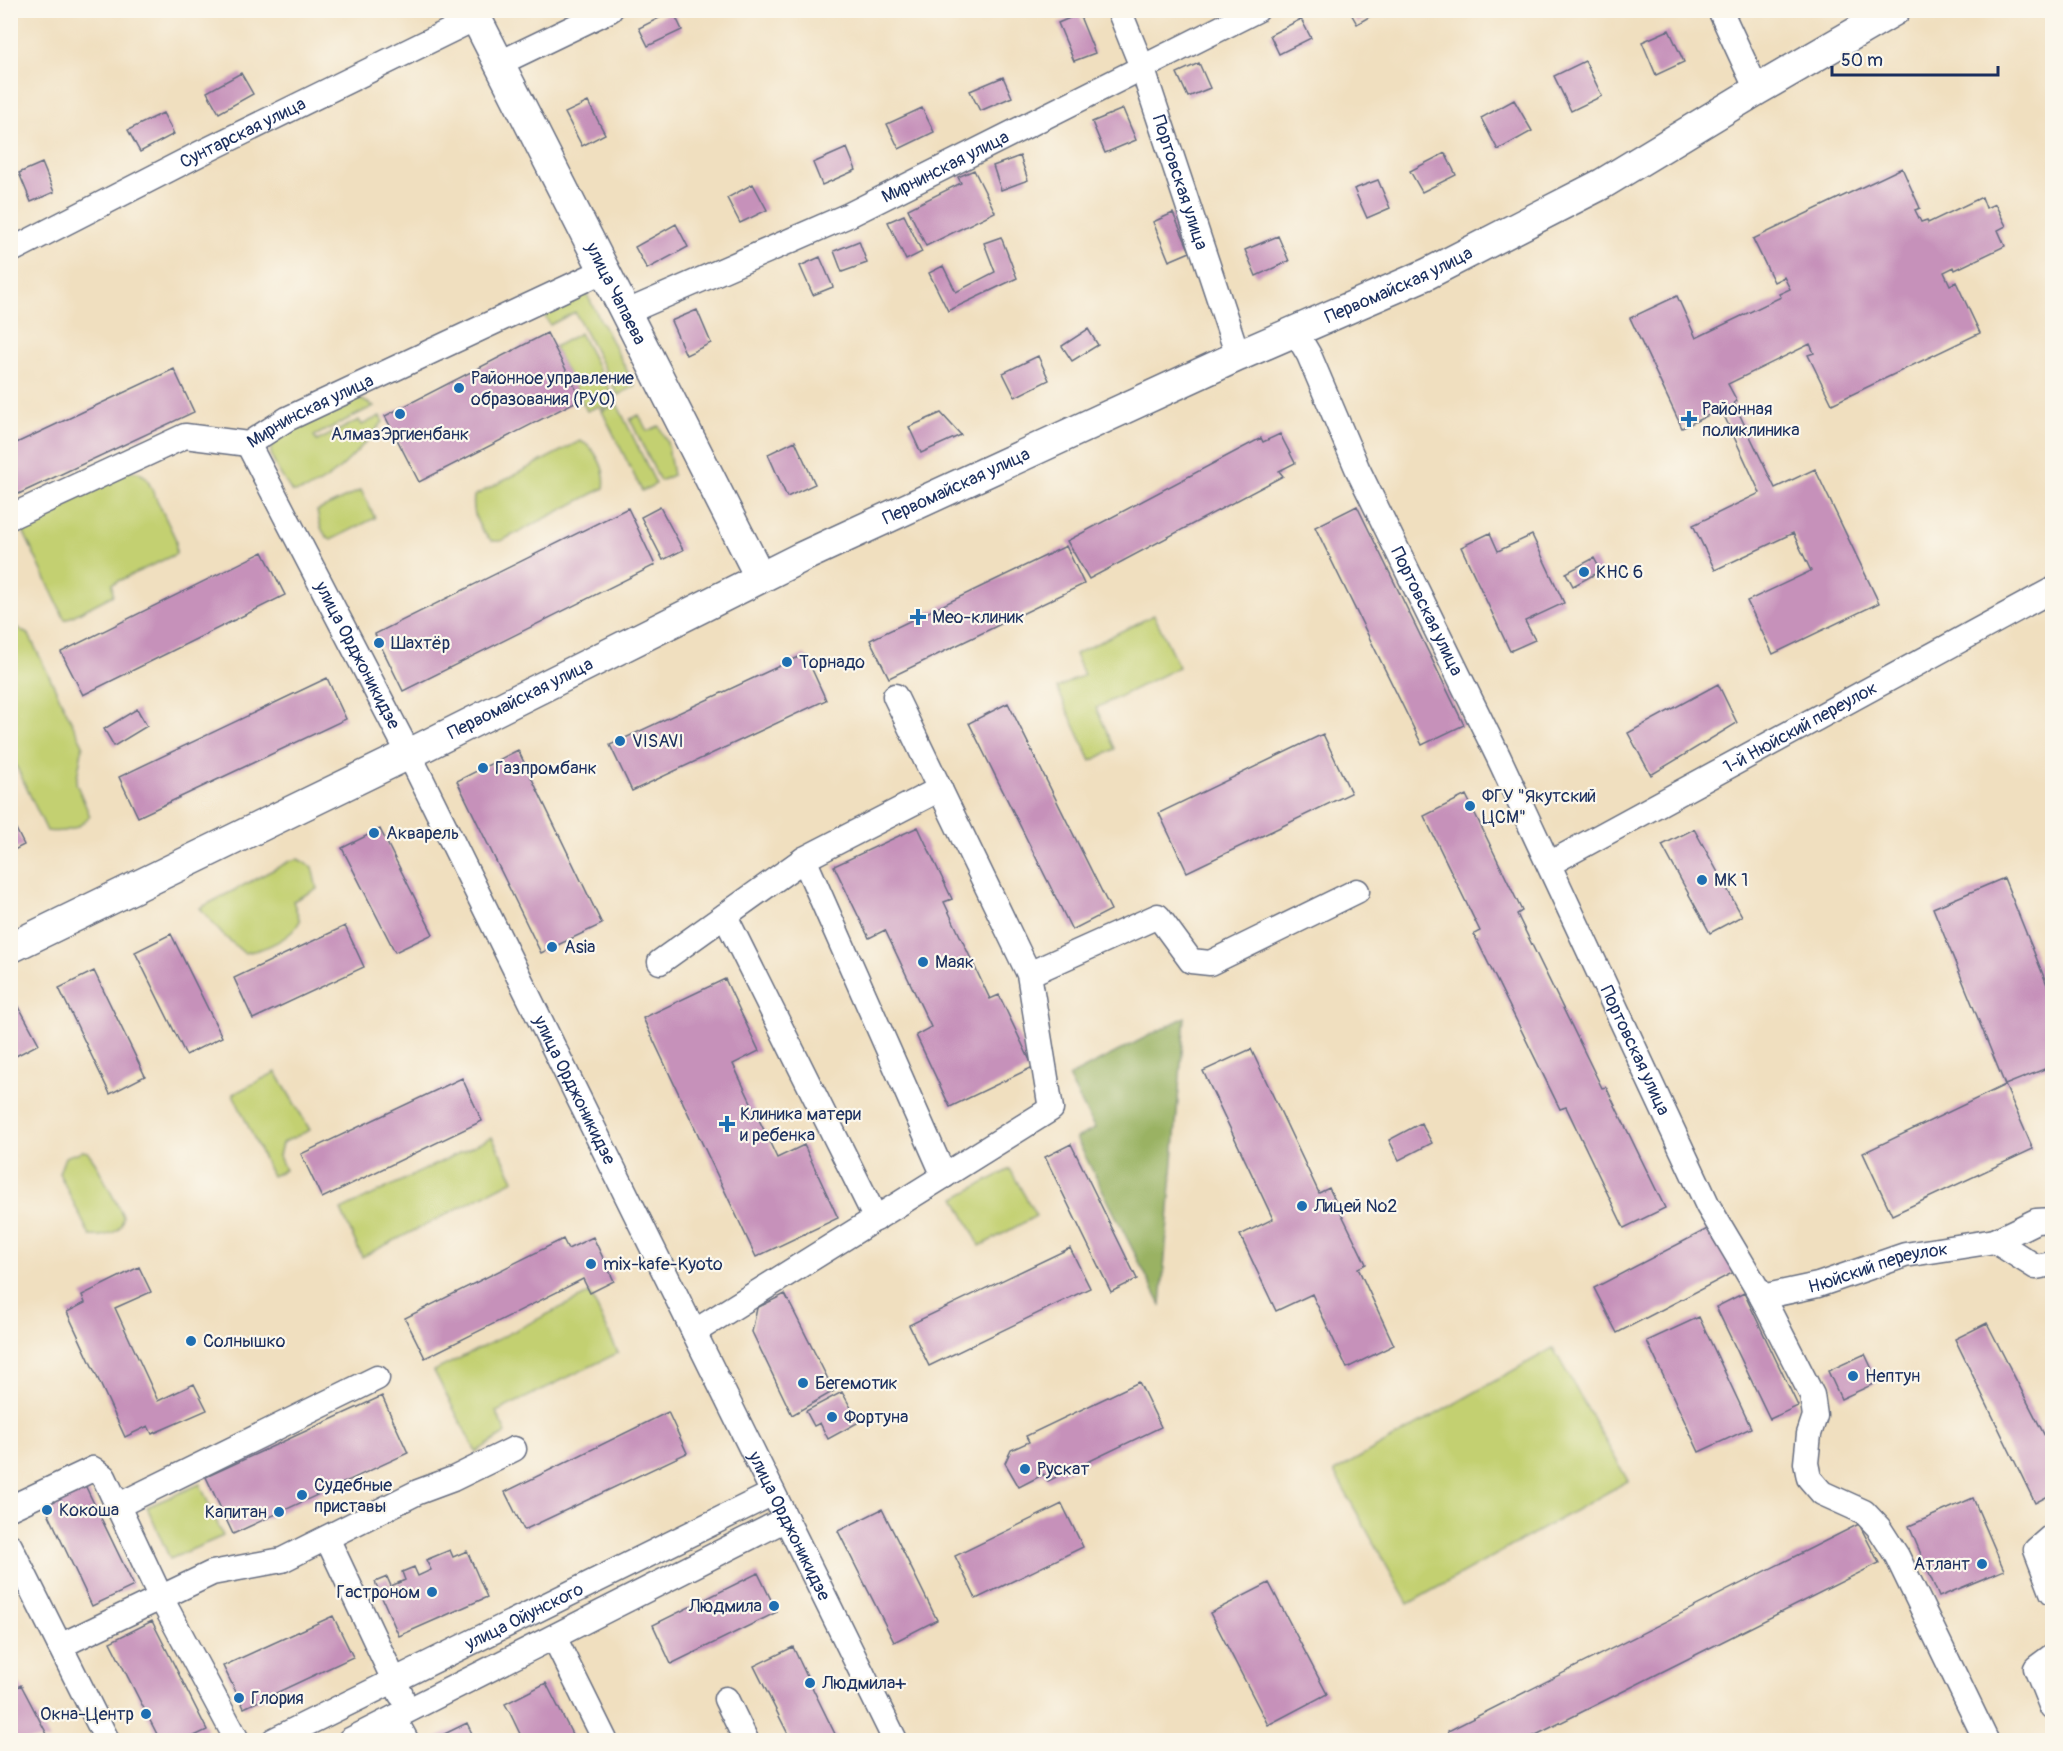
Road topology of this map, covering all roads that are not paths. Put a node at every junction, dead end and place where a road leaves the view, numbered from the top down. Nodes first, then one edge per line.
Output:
1 (610, 10) edge
2 (1119, 10) edge
3 (1257, 10) edge
4 (1720, 10) edge
5 (1895, 10) edge
6 (474, 14) edge
7 (500, 63) junction
8 (1142, 67) junction
9 (1756, 90) junction
10 (10, 252) edge
11 (605, 270) junction
12 (627, 312) junction
13 (1295, 331) junction
14 (1238, 356) junction
15 (248, 444) junction
16 (10, 517) edge
17 (760, 577) junction
18 (2052, 590) edge
19 (895, 696) dead end
20 (409, 754) junction
21 (940, 789) junction
22 (804, 860) junction
23 (1549, 864) junction
24 (1357, 891) dead end
25 (725, 916) junction
26 (10, 948) edge
27 (660, 962) dead end
28 (1029, 974) junction
29 (944, 1176) junction
30 (876, 1219) junction
31 (2052, 1220) edge
32 (1995, 1241) junction
33 (2052, 1264) edge
34 (1762, 1297) junction
35 (694, 1332) junction
36 (377, 1378) dead end
37 (514, 1449) dead end
38 (773, 1493) junction
39 (117, 1506) junction
40 (10, 1508) edge
41 (786, 1519) junction
42 (2052, 1536) edge
43 (327, 1538) junction
44 (10, 1546) edge
45 (2052, 1592) edge
46 (161, 1598) junction
47 (555, 1637) junction
48 (60, 1646) junction
49 (2052, 1656) edge
50 (394, 1681) junction
51 (726, 1699) dead end
52 (2052, 1708) edge
53 (401, 1714) junction
54 (106, 1740) edge
55 (237, 1740) edge
56 (274, 1740) edge
57 (350, 1740) edge
58 (406, 1740) edge
59 (605, 1740) edge
60 (746, 1740) edge
61 (896, 1740) edge
62 (1986, 1740) edge

1 - 7 street
2 - 8 street, Портовская улица
3 - 8 street, Мирнинская улица
4 - 9 street
5 - 9 main road, Первомайская улица
6 - 7 main road, улица Чапаева
6 - 10 street, Сунтарская улица
7 - 11 main road, улица Чапаева
8 - 12 street, Мирнинская улица
8 - 14 street, Портовская улица
9 - 13 main road, Первомайская улица
11 - 12 main road, улица Чапаева
11 - 15 street, Мирнинская улица
12 - 17 main road, улица Чапаева
13 - 14 main road, Первомайская улица
13 - 23 street, Портовская улица
14 - 17 main road, Первомайская улица
15 - 16 street, Мирнинская улица
15 - 20 street, улица Орджоникидзе
17 - 20 main road, Первомайская улица
18 - 23 street, 1-й Нюйский переулок
19 - 21 street
20 - 26 main road, Первомайская улица
20 - 35 street, улица Орджоникидзе
21 - 22 street
21 - 28 street
22 - 25 street
22 - 29 street
23 - 34 street, Портовская улица
24 - 28 street
25 - 27 street
25 - 30 street
28 - 29 street
29 - 30 street
30 - 35 street
31 - 32 street, Нюйский переулок
32 - 33 street
32 - 34 street, Нюйский переулок
34 - 62 street, Портовская улица
35 - 38 street, улица Орджоникидзе
36 - 39 street
37 - 43 street
38 - 41 street, улица Орджоникидзе
38 - 50 street, улица Ойунского
39 - 40 street
39 - 46 street
41 - 47 street, улица Ойунского
41 - 61 street, улица Орджоникидзе
42 - 45 street
43 - 46 street
43 - 50 street
44 - 48 street
46 - 48 street
46 - 55 street
47 - 53 street, улица Ойунского
47 - 59 street
48 - 54 street
49 - 52 street
50 - 53 street
50 - 56 street, улица Ойунского
51 - 60 street
53 - 57 street, улица Ойунского
53 - 58 street

